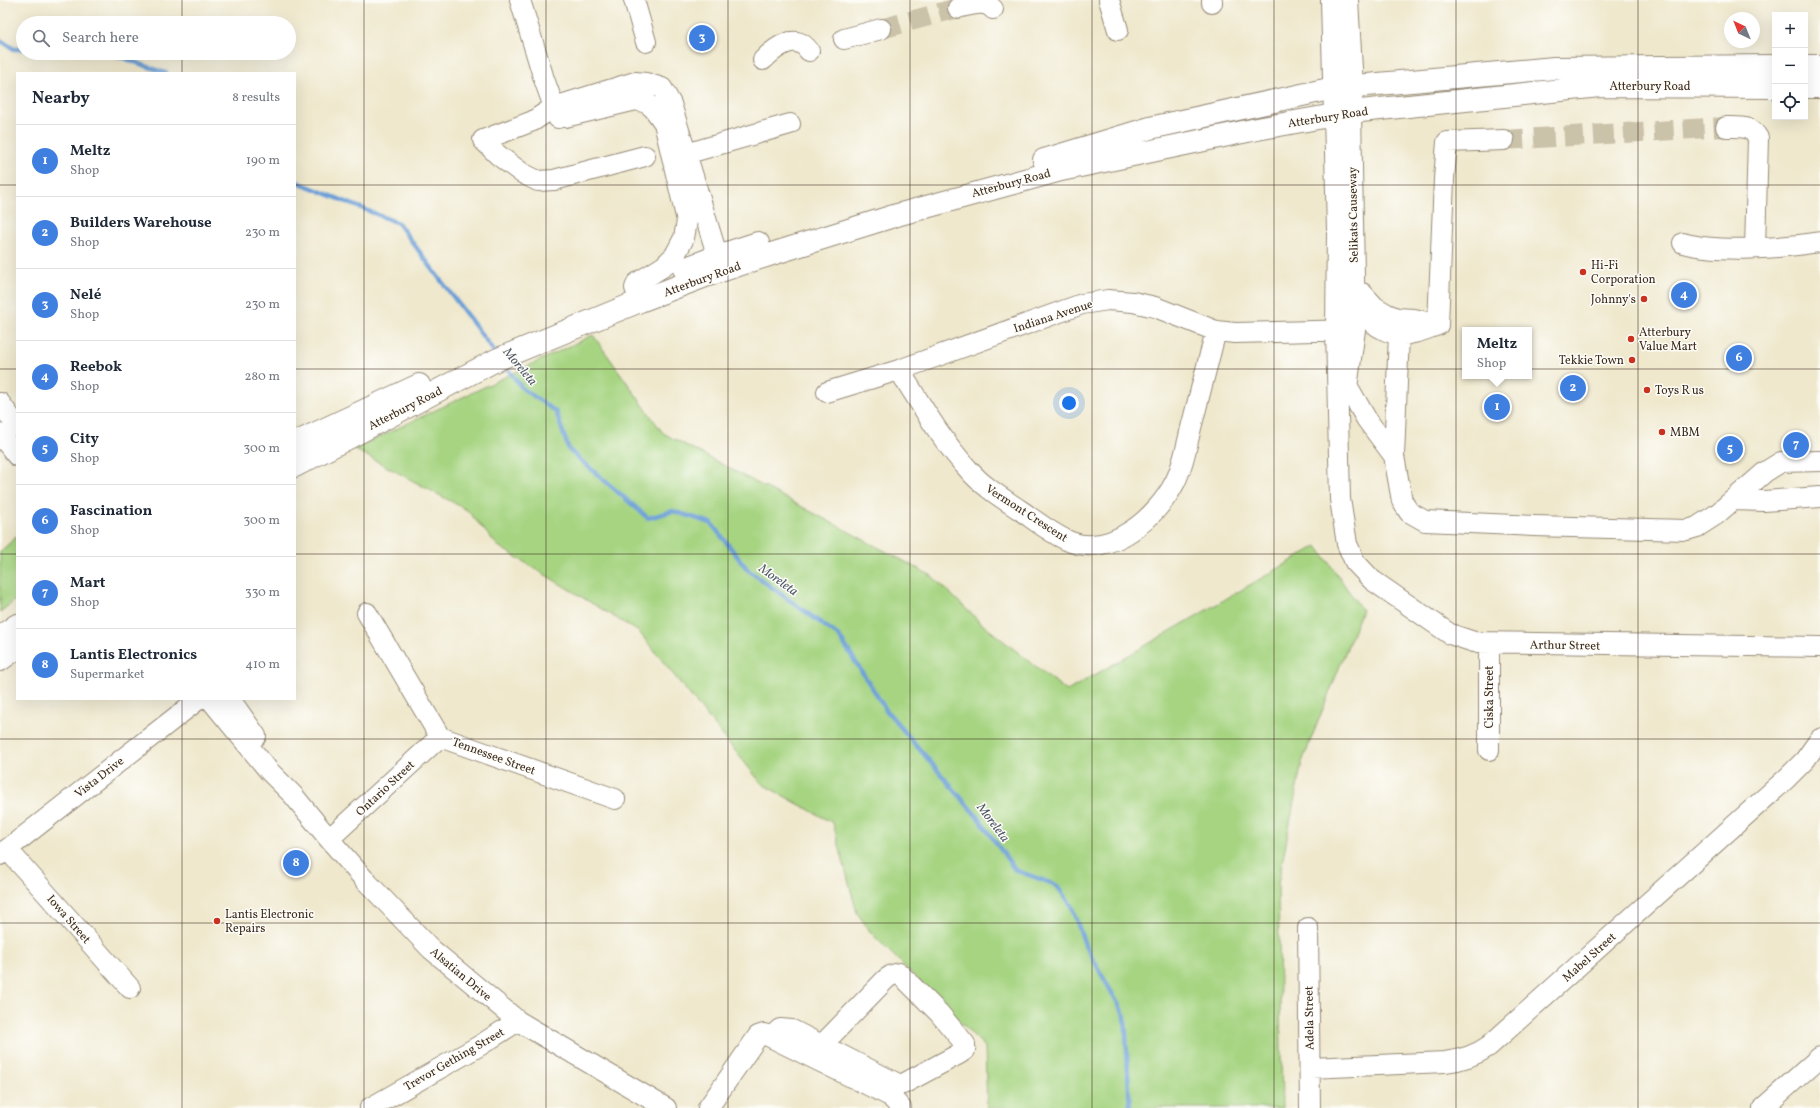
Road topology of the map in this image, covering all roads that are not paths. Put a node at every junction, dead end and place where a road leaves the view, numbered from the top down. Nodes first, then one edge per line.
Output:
1 (520, 0) edge
2 (634, 0) edge
3 (1109, 0) edge
4 (1331, 0) edge
5 (1348, 0) edge
6 (958, 8) tunnel mouth
7 (993, 9) dead end
8 (881, 29) tunnel mouth
9 (1118, 30) dead end
10 (844, 39) dead end
11 (646, 42) dead end
12 (809, 51) dead end
13 (763, 60) dead end
14 (1772, 66) edge
15 (1808, 66) edge
16 (1820, 66) edge
17 (1772, 86) edge
18 (1343, 87) junction
19 (1808, 87) edge
20 (1820, 87) edge
21 (556, 113) junction
22 (1343, 114) junction
23 (790, 124) dead end
24 (1726, 126) tunnel mouth
25 (1504, 140) tunnel mouth
26 (645, 156) dead end
27 (680, 156) junction
28 (1682, 243) dead end
29 (1813, 244) edge
30 (1755, 248) junction
31 (720, 263) junction
32 (1345, 281) junction
33 (638, 295) junction
34 (1354, 304) junction
35 (1438, 325) junction
36 (1345, 330) junction
37 (1216, 331) junction
38 (1398, 334) junction
39 (899, 370) junction
40 (451, 377) junction
41 (1348, 387) junction
42 (827, 392) dead end
43 (0, 403) edge
44 (16, 425) edge
45 (1338, 428) junction
46 (0, 434) edge
47 (296, 443) edge
48 (10, 449) edge
49 (1394, 456) junction
50 (1820, 462) edge
51 (296, 465) edge
52 (1820, 497) edge
53 (1733, 500) junction
54 (1347, 544) joint
55 (367, 613) dead end
56 (16, 626) edge
57 (0, 637) edge
58 (1489, 644) junction
59 (1820, 648) edge
60 (16, 649) edge
61 (0, 660) edge
62 (198, 700) edge
63 (211, 700) edge
64 (231, 700) edge
65 (440, 737) junction
66 (1820, 739) edge
67 (1489, 750) dead end
68 (294, 795) junction
69 (615, 799) dead end
70 (329, 839) junction
71 (4, 852) edge
72 (1308, 928) dead end
73 (130, 988) dead end
74 (518, 1022) junction
75 (764, 1036) junction
76 (821, 1046) junction
77 (1820, 1057) edge
78 (1310, 1068) junction
79 (370, 1108) edge
80 (666, 1108) edge
81 (708, 1108) edge
82 (901, 1108) edge
83 (1310, 1108) edge
84 (1763, 1108) edge

1 - 21 street
2 - 11 street
3 - 9 street
4 - 18 street, Selikats Causeway
5 - 18 street, Selikats Causeway
6 - 7 street
8 - 10 street
12 - 13 street
14 - 18 main road, Atterbury Road
15 - 16 main road
17 - 22 main road, Atterbury Road
18 - 22 street, Selikats Causeway
18 - 31 main road, Atterbury Road
19 - 20 main road
21 - 26 street
21 - 27 street
22 - 31 main road, Atterbury Road
22 - 32 street, Selikats Causeway
23 - 27 street
24 - 30 street
25 - 35 street
27 - 31 street
27 - 33 street
28 - 30 street
29 - 30 street
31 - 33 main road, Atterbury Road
32 - 34 street, Selikats Causeway
32 - 35 street
32 - 36 street, Selikats Causeway
33 - 40 main road, Atterbury Road
34 - 36 street, Selikats Causeway
34 - 38 street
35 - 38 street
36 - 37 street, Indiana Avenue
36 - 41 street, Selikats Causeway
36 - 45 street, Selikats Causeway
37 - 39 street, Indiana Avenue
37 - 39 street, Vermont Crescent
38 - 49 street
39 - 42 street, Indiana Avenue
40 - 47 main road, Atterbury Road
40 - 51 main road, Atterbury Road
41 - 45 street, Selikats Causeway
41 - 49 street
43 - 44 street
45 - 54 street, Selikats Causeway
46 - 48 street
49 - 53 street
50 - 53 street
52 - 53 street
54 - 58 street, Arthur Street
55 - 65 street, Tennessee Street
56 - 57 main road
58 - 59 street, Arthur Street
58 - 67 street, Ciska Street
60 - 61 main road
62 - 71 street, Vista Drive
63 - 68 street, Alsatian Drive
64 - 68 street, Alsatian Drive
65 - 69 street, Tennessee Street
65 - 70 street, Ontario Street
66 - 78 street, Mabel Street
68 - 70 street, Alsatian Drive
70 - 74 street, Alsatian Drive
71 - 73 street, Iowa Street
72 - 78 street, Adela Street
74 - 79 street, Trevor Gething Street
74 - 80 street, Alsatian Drive
75 - 76 street
75 - 81 street
75 - 82 street
76 - 76 street
77 - 84 street
78 - 83 street, Adela Street

